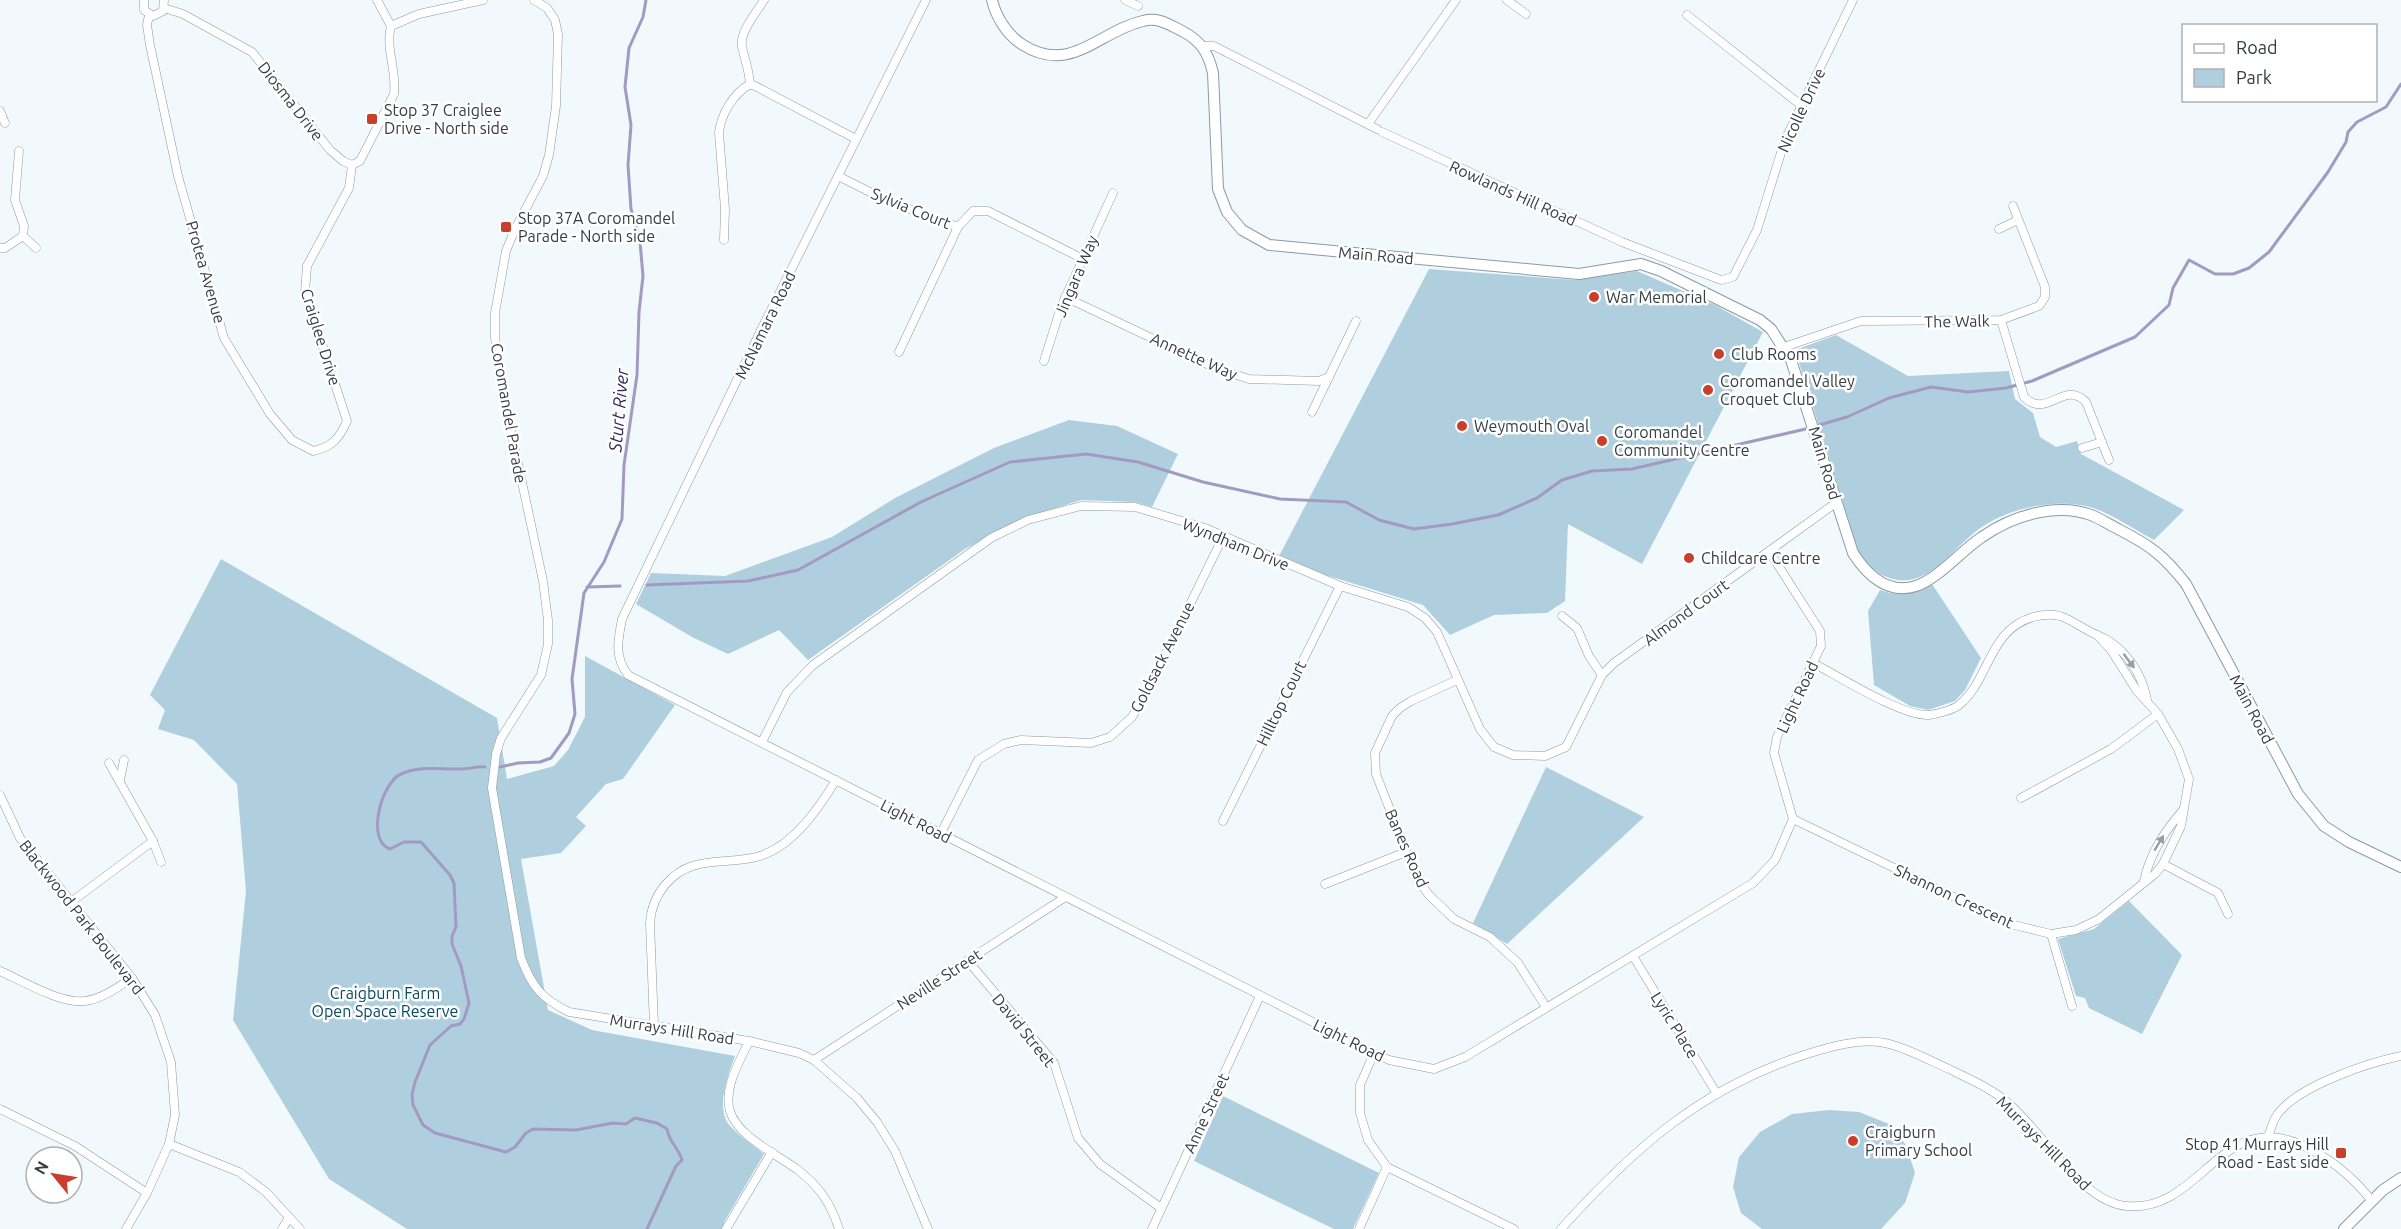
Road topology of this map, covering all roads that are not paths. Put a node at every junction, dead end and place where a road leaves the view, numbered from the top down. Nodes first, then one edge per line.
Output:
1 (144, 0) edge
2 (377, 0) edge
3 (483, 0) edge
4 (534, 0) edge
5 (764, 0) edge
6 (926, 0) edge
7 (992, 0) edge
8 (1125, 0) edge
9 (1456, 0) edge
10 (1507, 0) edge
11 (1853, 0) edge
12 (164, 4) edge
13 (1138, 6) dead end
14 (1526, 14) dead end
15 (149, 15) junction
16 (1688, 15) dead end
17 (391, 26) junction
18 (1203, 46) junction
19 (750, 84) junction
20 (1802, 106) junction
21 (0, 111) edge
22 (5, 123) dead end
23 (1368, 124) junction
24 (856, 138) junction
25 (19, 151) dead end
26 (352, 165) junction
27 (838, 176) junction
28 (1113, 193) dead end
29 (2013, 206) dead end
30 (2018, 220) junction
31 (958, 227) junction
32 (1999, 229) dead end
33 (23, 236) junction
34 (724, 240) dead end
35 (0, 248) edge
36 (36, 248) dead end
37 (1646, 251) junction
38 (1083, 258) junction
39 (1641, 264) junction
40 (1721, 280) joint
41 (1065, 297) junction
42 (2001, 320) junction
43 (1356, 321) dead end
44 (1785, 347) junction
45 (899, 352) dead end
46 (1044, 361) dead end
47 (1329, 377) junction
48 (1312, 412) dead end
49 (347, 421) joint
50 (2102, 442) junction
51 (2082, 448) dead end
52 (2109, 460) dead end
53 (1836, 502) junction
54 (1224, 536) junction
55 (1770, 551) junction
56 (1340, 586) junction
57 (1562, 616) dead end
58 (617, 655) joint
59 (1813, 663) junction
60 (1602, 675) junction
61 (1457, 680) junction
62 (2158, 714) junction
63 (762, 742) junction
64 (1566, 747) joint
65 (495, 759) joint
66 (124, 760) dead end
67 (109, 763) dead end
68 (120, 780) junction
69 (836, 780) junction
70 (0, 795) edge
71 (2021, 798) dead end
72 (2183, 810) junction
73 (1793, 819) junction
74 (1223, 821) dead end
75 (941, 833) junction
76 (153, 841) junction
77 (1406, 852) junction
78 (161, 862) dead end
79 (2163, 864) junction
80 (2401, 867) edge
81 (2144, 880) junction
82 (1325, 884) dead end
83 (1064, 897) junction
84 (71, 902) junction
85 (2228, 914) dead end
86 (2051, 934) junction
87 (1633, 956) junction
88 (968, 961) junction
89 (0, 971) edge
90 (132, 978) junction
91 (1260, 996) junction
92 (2072, 1006) dead end
93 (1546, 1007) junction
94 (654, 1026) junction
95 (749, 1041) junction
96 (1374, 1053) junction
97 (2401, 1056) edge
98 (814, 1060) junction
99 (1717, 1094) junction
100 (0, 1109) edge
101 (2268, 1136) junction
102 (169, 1144) junction
103 (772, 1152) junction
104 (1387, 1167) junction
105 (2401, 1178) edge
106 (147, 1193) junction
107 (2372, 1201) junction
108 (1161, 1208) junction
109 (289, 1218) junction
110 (126, 1229) edge
111 (282, 1229) edge
112 (300, 1229) edge
113 (726, 1229) edge
114 (839, 1229) edge
115 (928, 1229) edge
116 (1152, 1229) edge
117 (1359, 1229) edge
118 (1514, 1229) edge
119 (1561, 1229) edge
120 (2344, 1229) edge

1 - 15 street, Protea Avenue
2 - 17 street
3 - 17 street
4 - 65 street, Coromandel Parade
5 - 19 street
6 - 24 street, McNamara Road
7 - 18 main road
8 - 13 street
9 - 23 street
10 - 14 street
11 - 20 street, Nicolle Drive
12 - 15 street
12 - 26 street, Diosma Drive
15 - 49 street, Protea Avenue
16 - 20 street
17 - 26 street, Craiglee Drive
18 - 23 street, Rowlands Hill Road
18 - 39 main road, Main Road
19 - 24 street
19 - 34 street
20 - 40 street, Nicolle Drive
21 - 22 street
23 - 37 street, Rowlands Hill Road
24 - 27 street, McNamara Road
25 - 33 street
26 - 49 street, Craiglee Drive
27 - 31 street, Sylvia Court
27 - 58 street, McNamara Road
28 - 38 street, Jingara Way
29 - 30 street, The Walk
30 - 32 street
30 - 42 street, The Walk
31 - 38 street
31 - 45 street, Sylvia Court
33 - 35 street
33 - 36 street
37 - 39 street
37 - 40 street, Rowlands Hill Road
38 - 41 street, Jingara Way
39 - 44 main road, Main Road
41 - 46 street, Jingara Way
41 - 47 street, Annette Way
42 - 44 street, The Walk
42 - 50 street
43 - 47 street
44 - 53 main road, Main Road
47 - 48 street
50 - 51 street
50 - 52 street
53 - 55 street, Almond Court
53 - 80 main road, Main Road
54 - 56 street, Wyndham Drive
54 - 63 street, Wyndham Drive
54 - 75 street, Goldsack Avenue
55 - 59 street, Light Road
55 - 60 street, Almond Court
56 - 61 street, Wyndham Drive
56 - 74 street, Hilltop Court
57 - 60 street
58 - 63 street, Light Road
59 - 62 street, Shannon Crescent
59 - 73 street, Light Road
60 - 64 street, Almond Court
61 - 64 street, Wyndham Drive
61 - 77 street, Banes Road
62 - 71 street
62 - 72 street, Shannon Crescent
63 - 69 street, Light Road
65 - 94 street, Murrays Hill Road
66 - 68 street
67 - 68 street
68 - 76 street
69 - 75 street, Light Road
69 - 94 street
70 - 84 street, Blackwood Park Boulevard
72 - 79 street, Shannon Crescent
81 -> 72 street, Shannon Crescent
73 - 86 street, Shannon Crescent
73 - 87 street, Light Road
75 - 83 street, Light Road
76 - 78 street
76 - 84 street
77 - 82 street
77 - 93 street, Banes Road
79 - 81 street, Shannon Crescent
79 - 85 street
81 - 86 street, Shannon Crescent
83 - 88 street, Neville Street
83 - 91 street, Light Road
84 - 90 street, Blackwood Park Boulevard
86 - 92 street
87 - 93 street, Light Road
87 - 99 street, Lyric Place
88 - 98 street, Neville Street
88 - 108 street, David Street
89 - 90 street
90 - 102 street, Blackwood Park Boulevard
91 - 96 street, Light Road
91 - 108 street, Anne Street
93 - 96 street, Light Road
94 - 95 street, Murrays Hill Road
95 - 98 street, Murrays Hill Road
95 - 103 street
96 - 104 street
97 - 101 street
98 - 115 street, Murrays Hill Road
99 - 101 street, Murrays Hill Road
99 - 119 street, Murrays Hill Road
100 - 106 street
101 - 107 street, Murrays Hill Road
102 - 106 street, Blackwood Park Boulevard
102 - 109 street
103 - 113 street
103 - 114 street
104 - 117 street
104 - 118 street
105 - 107 main road
106 - 110 street, Blackwood Park Boulevard
107 - 120 main road
108 - 116 street, Anne Street
109 - 111 street
109 - 112 street

